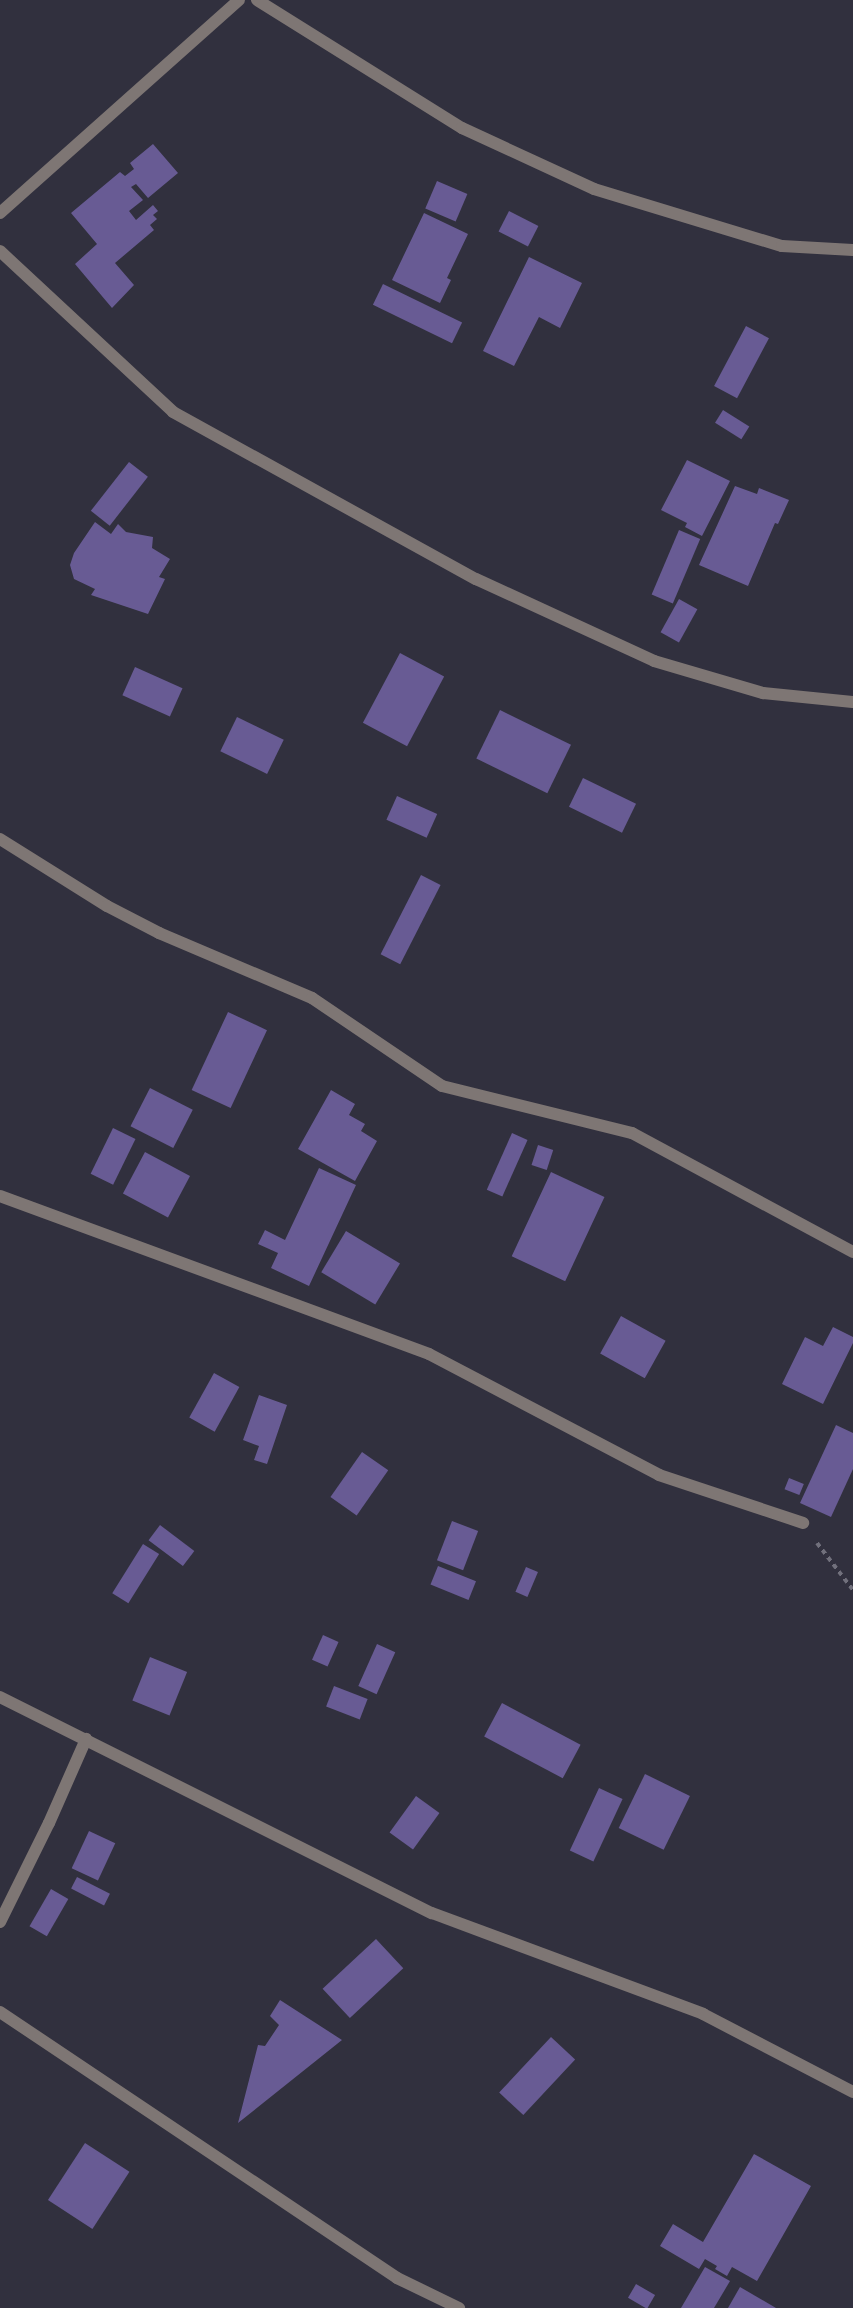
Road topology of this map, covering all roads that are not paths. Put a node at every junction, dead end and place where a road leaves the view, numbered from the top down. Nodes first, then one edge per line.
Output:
1 (239, 0) edge
2 (257, 0) edge
3 (0, 213) edge
4 (853, 250) edge
5 (0, 251) edge
6 (853, 702) edge
7 (0, 839) edge
8 (0, 1196) edge
9 (853, 1252) edge
10 (803, 1522) road end
11 (0, 1697) edge
12 (86, 1739) junction
13 (0, 1922) edge
14 (0, 2012) edge
15 (853, 2092) edge
16 (459, 2308) edge

1 - 3 street
2 - 4 street
5 - 6 street
7 - 9 street
8 - 10 street
11 - 12 street
12 - 13 street
12 - 15 street
14 - 16 street

